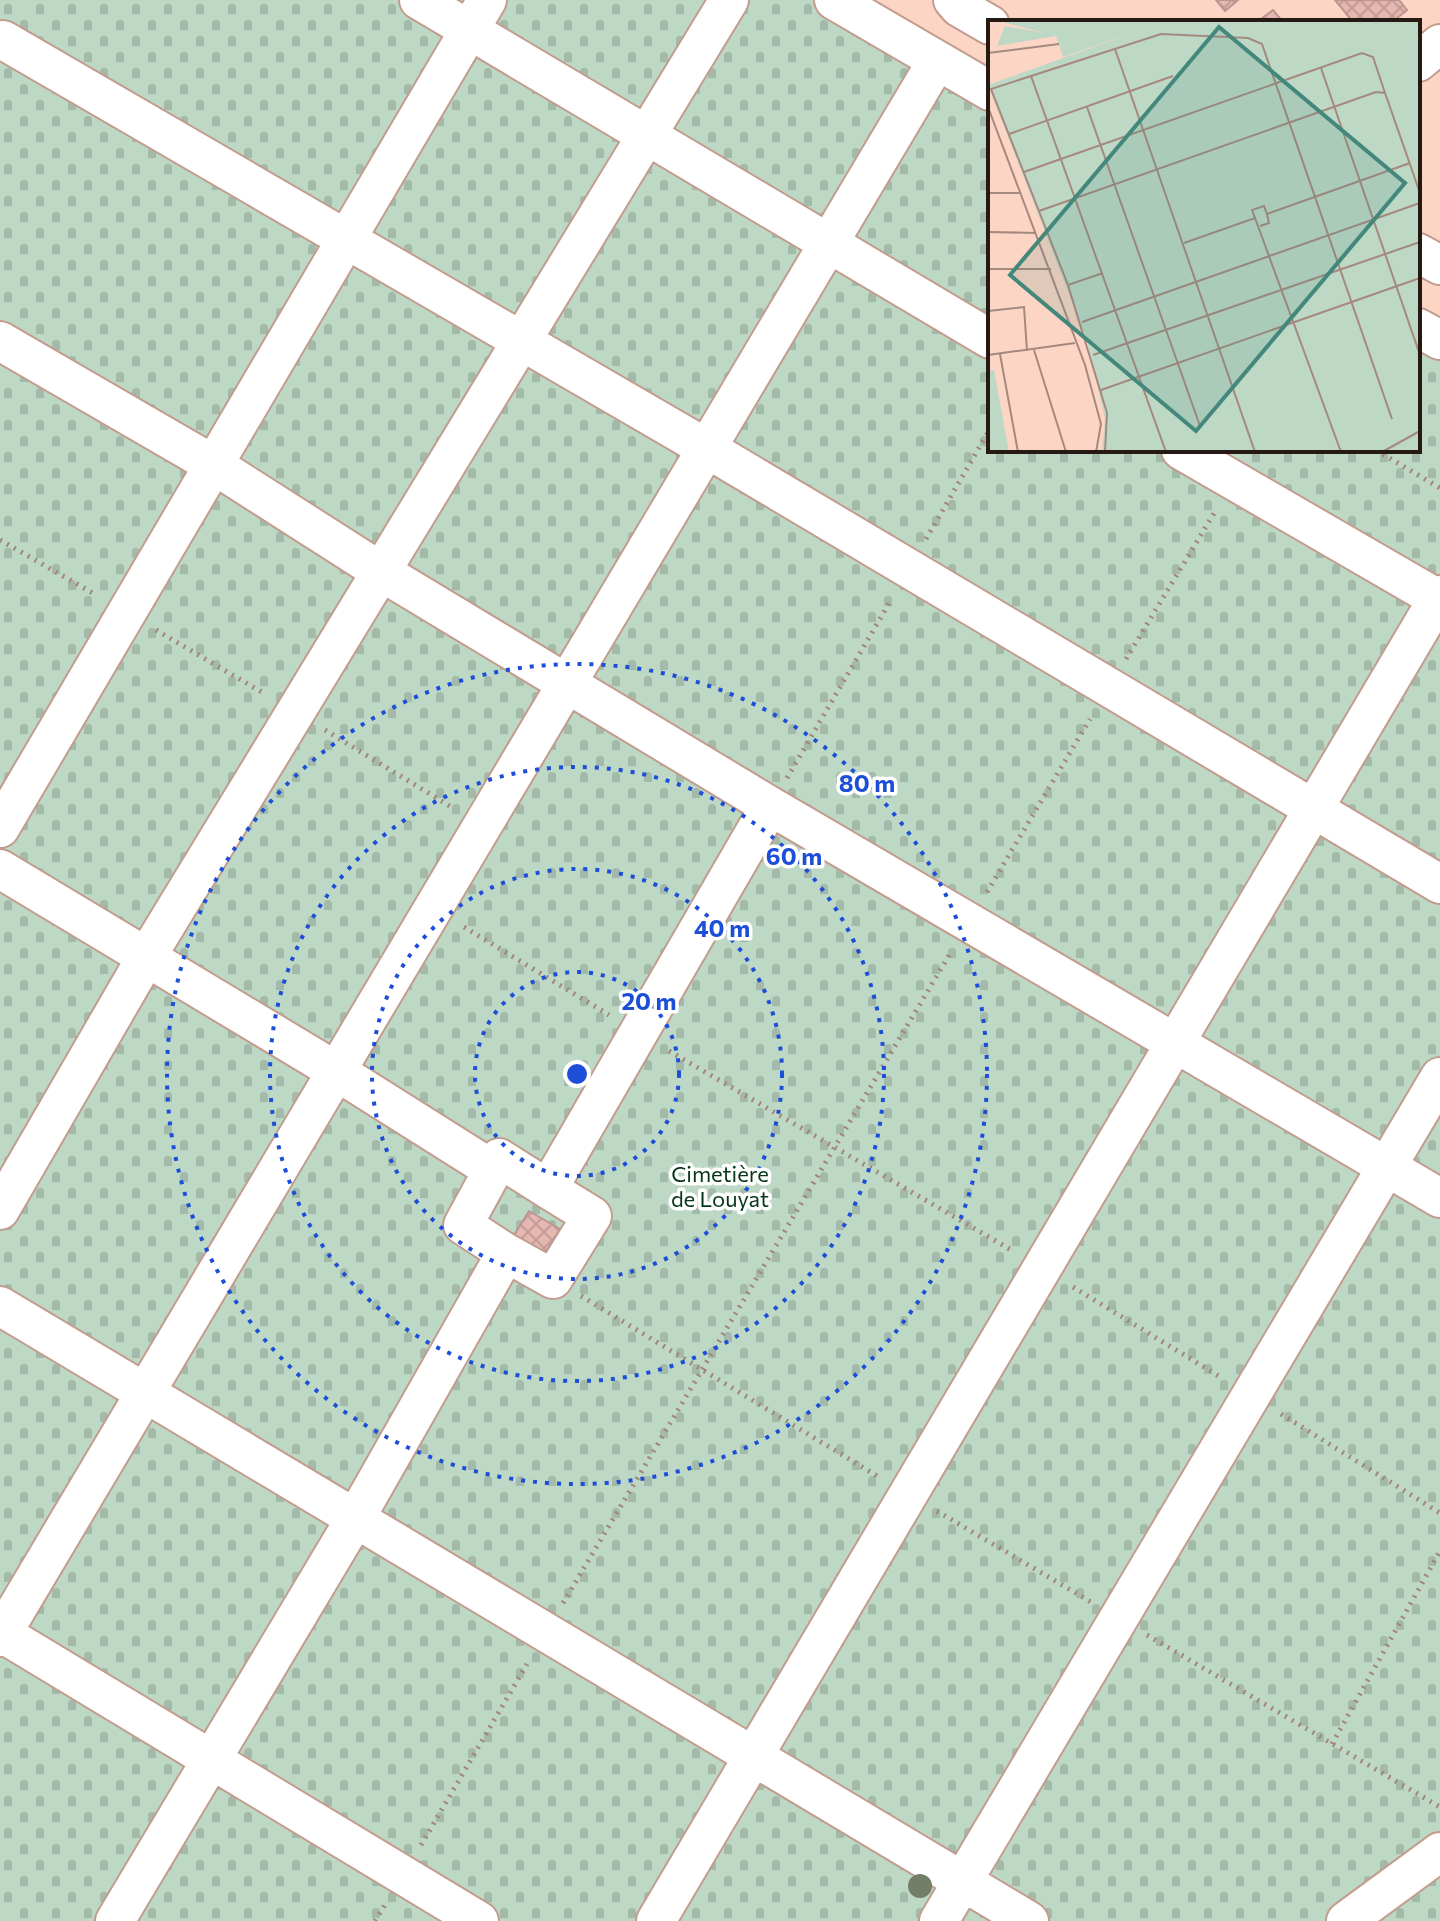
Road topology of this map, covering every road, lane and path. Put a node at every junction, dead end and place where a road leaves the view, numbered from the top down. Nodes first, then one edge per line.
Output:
1 (419, 0) edge
2 (729, 0) edge
3 (834, 0) edge
4 (953, 0) edge
5 (478, 15) edge
6 (988, 24) edge
7 (3, 40) dead end
8 (1440, 44) edge
9 (1420, 60) edge
10 (937, 61) junction
11 (988, 90) edge
12 (646, 134) junction
13 (348, 240) junction
14 (828, 242) junction
15 (1420, 254) edge
16 (1440, 265) edge
17 (1420, 329) edge
18 (988, 338) edge
19 (1440, 340) edge
20 (0, 341) edge
21 (521, 341) junction
22 (988, 432) edge
23 (706, 448) junction
24 (1184, 452) edge
25 (1379, 452) edge
26 (214, 465) junction
27 (1234, 481) junction
28 (1440, 488) edge
29 (0, 540) edge
30 (908, 569) junction
31 (380, 571) junction
32 (1439, 598) edge
33 (127, 613) junction
34 (565, 684) junction
35 (1109, 687) junction
36 (295, 712) junction
37 (770, 806) junction
38 (1314, 808) junction
39 (481, 825) junction
40 (0, 828) edge
41 (0, 869) edge
42 (1440, 884) edge
43 (432, 907) junction
44 (969, 923) junction
45 (147, 956) junction
46 (639, 1033) junction
47 (1175, 1043) junction
48 (336, 1071) junction
49 (1440, 1077) edge
50 (835, 1148) junction
51 (1386, 1168) junction
52 (493, 1170) junction
53 (548, 1189) junction
54 (1440, 1198) edge
55 (0, 1210) edge
56 (506, 1253) junction
57 (1042, 1268) junction
58 (553, 1279) junction
59 (0, 1306) edge
60 (702, 1369) junction
61 (145, 1392) junction
62 (1251, 1395) junction
63 (909, 1495) junction
64 (1440, 1513) edge
65 (355, 1519) junction
66 (1440, 1551) edge
67 (1119, 1618) junction
68 (546, 1633) junction
69 (1, 1634) edge
70 (1332, 1744) junction
71 (753, 1757) junction
72 (210, 1762) junction
73 (1440, 1807) edge
74 (1440, 1852) edge
75 (402, 1876) junction
76 (962, 1883) junction
77 (115, 1921) edge
78 (375, 1921) edge
79 (479, 1921) edge
80 (656, 1921) edge
81 (939, 1921) edge
82 (1029, 1921) edge
83 (1346, 1921) edge

1 - 5 street
2 - 12 street
3 - 10 street
4 - 6 street
5 - 12 street
5 - 13 street
7 - 13 street
8 - 9 street
10 - 11 street
10 - 14 street
12 - 14 street
12 - 21 street
13 - 21 street
13 - 26 street
14 - 18 street
14 - 23 street
15 - 16 street
17 - 19 street
20 - 26 street
21 - 23 street
21 - 31 street
22 - 30 path
23 - 30 street
23 - 34 street
24 - 27 street
25 - 28 path
26 - 31 street
26 - 33 street
27 - 32 street
27 - 35 path
29 - 33 path
30 - 35 street
30 - 37 path
31 - 34 street
31 - 36 street
32 - 38 street
33 - 36 path
33 - 40 street
34 - 37 street
34 - 39 street
35 - 38 street
35 - 44 path
36 - 39 path
36 - 45 street
37 - 44 street
37 - 46 street
38 - 42 street
38 - 47 street
39 - 43 street
41 - 45 street
43 - 46 path
43 - 48 street
44 - 47 street
44 - 50 path
45 - 48 street
45 - 55 street
46 - 50 path
46 - 53 street
47 - 51 street
47 - 57 street
48 - 52 street
48 - 61 street
49 - 51 street
50 - 57 path
50 - 60 path
51 - 54 street
51 - 62 street
52 - 53 street
52 - 56 street
53 - 58 street
56 - 58 street
56 - 65 street
57 - 62 path
57 - 63 street
58 - 60 path
59 - 61 street
60 - 63 path
60 - 68 path
61 - 65 street
61 - 69 street
62 - 64 path
62 - 67 street
63 - 67 path
63 - 71 street
65 - 68 street
65 - 72 street
66 - 70 path
67 - 70 path
67 - 76 street
68 - 71 street
68 - 75 path
69 - 72 street
70 - 73 path
71 - 76 street
71 - 80 street
72 - 75 street
72 - 77 street
74 - 83 street
75 - 78 path
75 - 79 street
76 - 81 street
76 - 82 street

